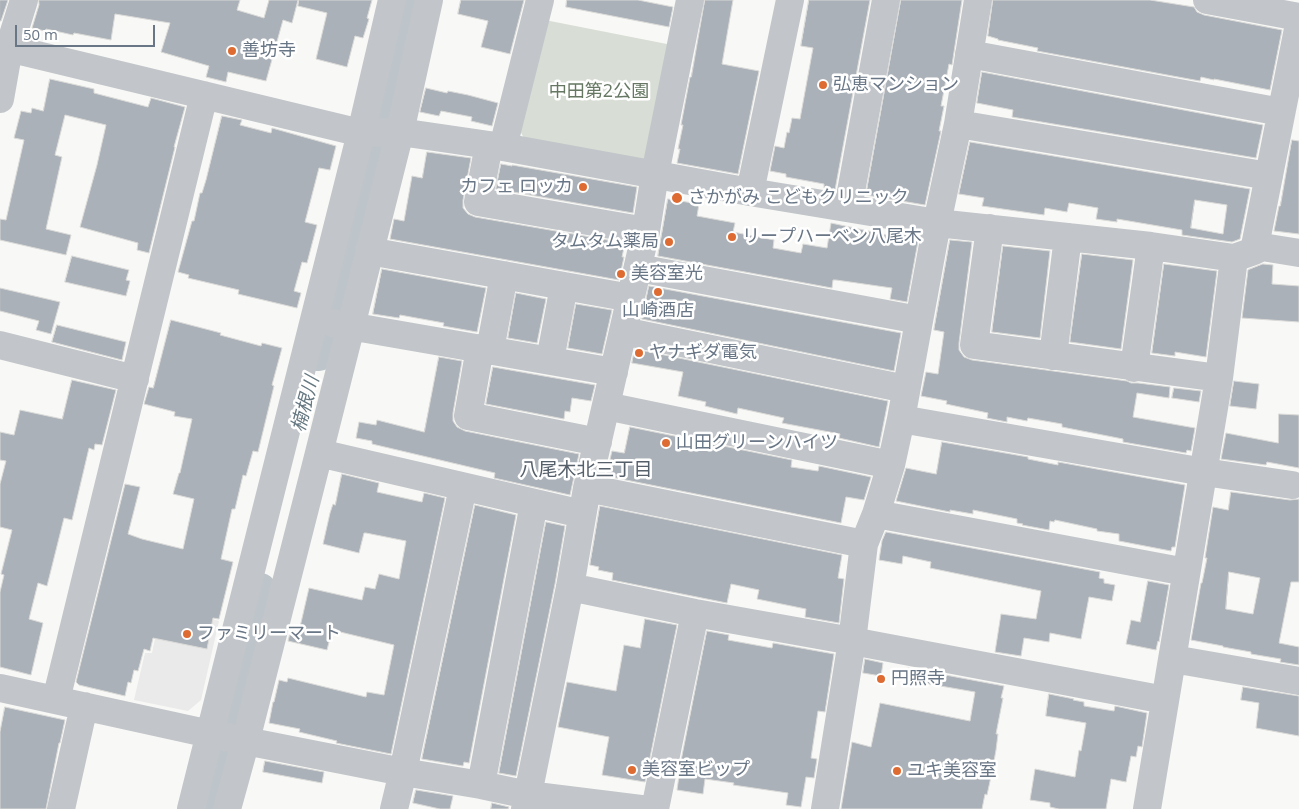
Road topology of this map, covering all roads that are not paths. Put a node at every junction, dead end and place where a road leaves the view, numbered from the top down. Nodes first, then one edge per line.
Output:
1 (24, 0) edge
2 (392, 0) edge
3 (429, 0) edge
4 (540, 0) edge
5 (690, 0) edge
6 (790, 0) edge
7 (886, 0) edge
8 (978, 0) edge
9 (1207, 0) edge
10 (1299, 17) edge
11 (1299, 24) edge
12 (5, 47) edge
13 (969, 54) junction
14 (204, 95) junction
15 (0, 99) edge
16 (1282, 112) junction
17 (958, 124) junction
18 (400, 132) junction
19 (361, 133) junction
20 (496, 146) junction
21 (655, 174) junction
22 (1269, 176) junction
23 (750, 192) junction
24 (848, 208) junction
25 (937, 223) junction
26 (990, 228) junction
27 (646, 231) junction
28 (1068, 237) junction
29 (1151, 246) junction
30 (369, 251) junction
31 (1299, 253) edge
32 (1244, 254) junction
33 (638, 268) junction
34 (504, 275) junction
35 (564, 286) junction
36 (631, 298) junction
37 (919, 320) junction
38 (332, 323) junction
39 (623, 331) junction
40 (0, 345) edge
41 (485, 349) junction
42 (1053, 356) junction
43 (550, 360) junction
44 (1134, 368) junction
45 (614, 372) junction
46 (1219, 378) junction
47 (134, 379) junction
48 (906, 389) junction
49 (606, 406) junction
50 (901, 420) junction
51 (598, 442) junction
52 (319, 453) junction
53 (891, 465) junction
54 (1204, 472) junction
55 (1292, 485) dead end
56 (463, 487) junction
57 (585, 501) junction
58 (534, 503) junction
59 (876, 514) junction
60 (864, 544) junction
61 (1186, 572) junction
62 (570, 587) junction
63 (695, 613) junction
64 (852, 641) junction
65 (1173, 659) junction
66 (1299, 681) edge
67 (0, 688) edge
68 (56, 700) junction
69 (1165, 700) junction
70 (84, 706) junction
71 (210, 734) junction
72 (246, 740) junction
73 (402, 772) junction
74 (481, 785) junction
75 (527, 802) edge
76 (61, 809) edge
77 (191, 809) edge
78 (227, 809) edge
79 (394, 809) edge
80 (641, 809) edge
81 (655, 809) edge
82 (825, 809) edge
83 (1147, 809) edge

1 - 12 street
2 - 19 street
3 - 18 street
4 - 20 street
5 - 21 street
6 - 23 street
7 - 24 street
8 - 13 street
9 - 10 street
11 - 16 street
12 - 14 street
12 - 15 street
13 - 16 street
13 - 17 street
14 - 19 street
14 - 47 street
16 - 22 street
17 - 22 street
17 - 25 street
18 - 19 street
18 - 20 street
18 - 30 street
19 - 38 street
20 - 21 street
20 - 27 street
21 - 23 street
21 - 27 street
22 - 32 street
23 - 24 street
24 - 25 street
25 - 26 street
25 - 37 street
26 - 28 street
26 - 42 street
27 - 33 street
28 - 29 street
28 - 42 street
29 - 32 street
29 - 44 street
30 - 34 street
30 - 38 street
31 - 32 street
32 - 46 street
33 - 36 street
33 - 37 street
34 - 35 street
34 - 41 street
35 - 36 street
35 - 43 street
36 - 39 street
37 - 48 street
38 - 41 street
38 - 52 street
38 - 71 street
39 - 45 street
39 - 48 street
40 - 47 street
41 - 43 street
41 - 51 street
42 - 44 street
43 - 45 street
44 - 46 street
45 - 49 street
46 - 54 street
47 - 68 street
48 - 50 street
49 - 51 street
49 - 53 street
50 - 53 street
50 - 54 street
51 - 57 street
52 - 56 street
52 - 72 street
53 - 59 street
54 - 55 street
54 - 61 street
56 - 58 street
56 - 73 street
57 - 58 street
57 - 60 street
57 - 62 street
58 - 74 street
59 - 60 street
59 - 61 street
60 - 64 street
61 - 65 street
62 - 63 street
62 - 75 street
63 - 64 street
63 - 81 street
64 - 69 street
64 - 82 street
65 - 66 street
65 - 69 street
67 - 68 street
68 - 70 street
69 - 83 street
70 - 71 street
70 - 76 street
71 - 72 street
71 - 77 street
72 - 73 street
72 - 78 street
73 - 74 street
73 - 79 street
74 - 75 street
75 - 80 street

